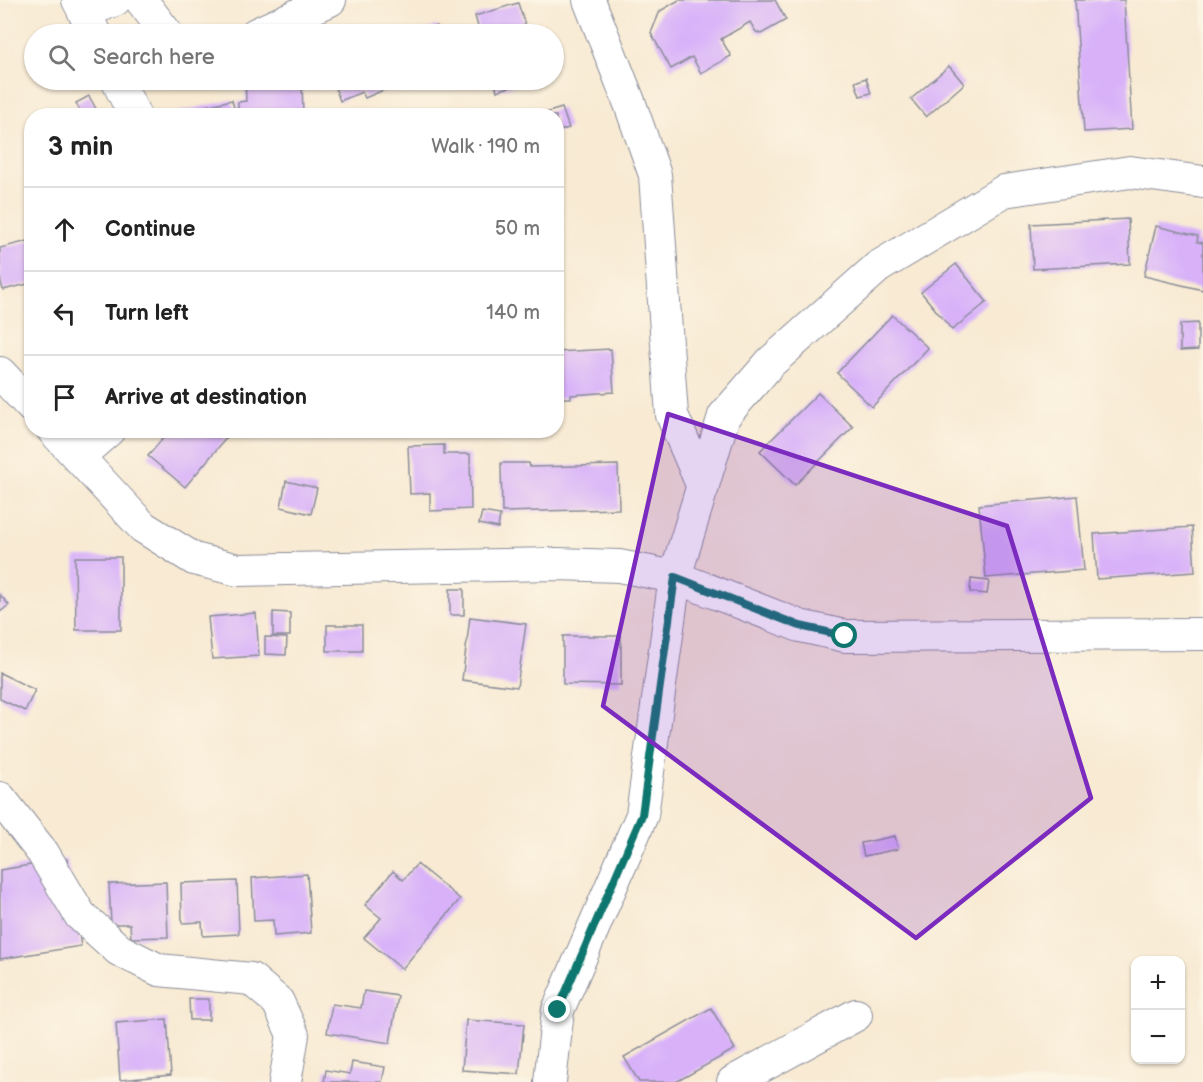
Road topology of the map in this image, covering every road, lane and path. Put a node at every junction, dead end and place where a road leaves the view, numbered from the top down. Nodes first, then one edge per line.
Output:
1 (115, 0) edge
2 (141, 0) edge
3 (330, 0) edge
4 (589, 0) edge
5 (86, 16) edge
6 (159, 24) edge
7 (278, 24) edge
8 (122, 90) edge
9 (131, 108) edge
10 (1203, 182) edge
11 (0, 373) edge
12 (24, 398) edge
13 (60, 438) edge
14 (100, 438) edge
15 (78, 457) junction
16 (703, 487) junction
17 (675, 577) junction
18 (1203, 634) edge
19 (0, 798) edge
20 (856, 1015) dead end
21 (285, 1082) edge
22 (550, 1082) edge
23 (733, 1082) edge

1 - 5 street
2 - 6 street
3 - 7 street
4 - 16 street
8 - 9 street
10 - 16 street
11 - 12 street
13 - 15 street
14 - 15 street
15 - 17 street
16 - 17 street
17 - 18 street
17 - 22 street
19 - 21 street
20 - 23 street

